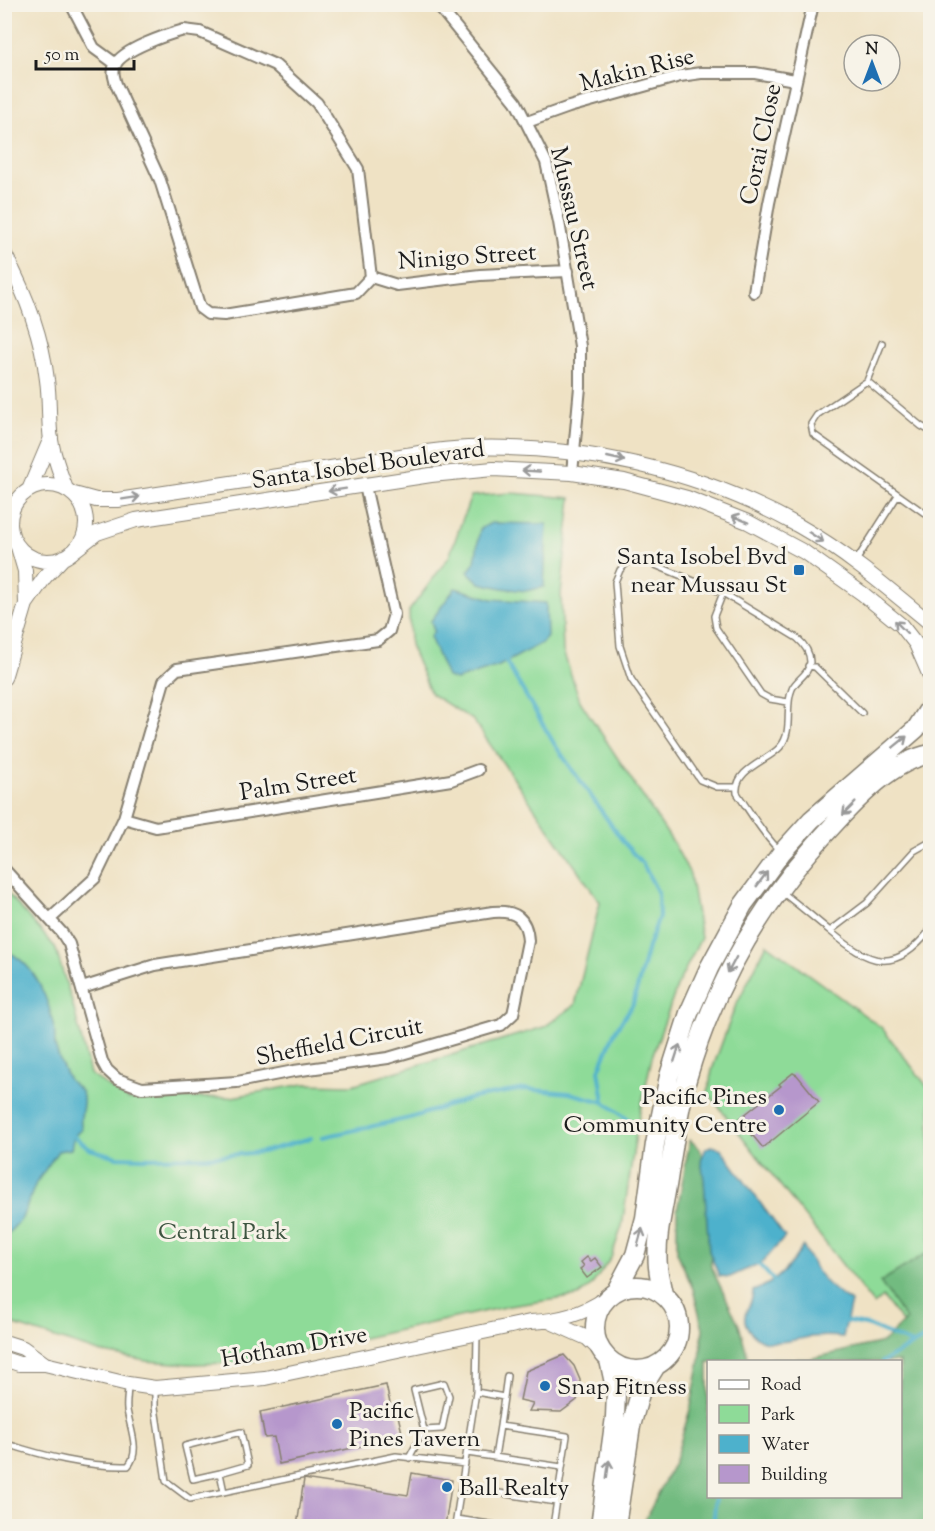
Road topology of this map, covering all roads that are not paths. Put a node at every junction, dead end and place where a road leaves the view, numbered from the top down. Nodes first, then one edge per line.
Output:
1 (71, 4) edge
2 (813, 4) edge
3 (438, 5) edge
4 (116, 64) junction
5 (795, 80) junction
6 (527, 122) junction
7 (4, 253) edge
8 (568, 271) junction
9 (370, 277) junction
10 (754, 292) dead end
11 (882, 343) dead end
12 (867, 381) junction
13 (930, 431) edge
14 (51, 438) junction
15 (575, 454) junction
16 (572, 473) junction
17 (365, 486) junction
18 (70, 492) junction
19 (24, 494) junction
20 (898, 495) junction
21 (4, 499) edge
22 (930, 517) edge
23 (11, 536) edge
24 (69, 554) junction
25 (855, 562) junction
26 (723, 593) junction
27 (26, 604) junction
28 (930, 623) edge
29 (808, 666) junction
30 (930, 676) edge
31 (4, 678) edge
32 (788, 702) junction
33 (930, 707) edge
34 (862, 713) dead end
35 (930, 754) edge
36 (478, 770) dead end
37 (736, 788) junction
38 (124, 818) junction
39 (930, 842) edge
40 (782, 852) junction
41 (4, 869) edge
42 (779, 889) junction
43 (50, 919) junction
44 (930, 930) edge
45 (830, 931) junction
46 (82, 988) junction
47 (663, 1294) junction
48 (611, 1295) junction
49 (550, 1322) junction
50 (478, 1334) junction
51 (4, 1342) edge
52 (606, 1357) junction
53 (4, 1359) edge
54 (45, 1364) junction
55 (656, 1366) junction
56 (507, 1376) dead end
57 (128, 1384) junction
58 (155, 1388) junction
59 (476, 1392) junction
60 (504, 1397) junction
61 (500, 1426) junction
62 (424, 1430) junction
63 (4, 1443) edge
64 (467, 1453) junction
65 (495, 1457) junction
66 (409, 1458) junction
67 (465, 1464) junction
68 (562, 1467) junction
69 (220, 1473) junction
70 (462, 1488) junction
71 (224, 1492) junction
72 (556, 1502) junction
73 (457, 1519) junction
74 (455, 1527) edge
75 (502, 1527) edge
76 (553, 1527) edge
77 (600, 1527) edge
78 (616, 1527) edge

1 - 4 street
2 - 5 street, Corai Close
3 - 6 street, Mussau Street
4 - 9 street
4 - 9 street
5 - 6 street, Makin Rise
5 - 10 street, Corai Close
6 - 8 street, Mussau Street
7 - 14 street
8 - 9 street, Ninigo Street
8 - 15 street, Mussau Street
11 - 12 lane
12 - 13 lane
12 - 20 lane
14 - 18 street
14 - 19 street
15 - 16 street, Mussau Street
18 -> 15 street, Santa Isobel Boulevard
15 -> 25 street, Santa Isobel Boulevard
16 -> 17 street, Santa Isobel Boulevard
30 -> 16 street, Santa Isobel Boulevard
17 -> 24 street, Santa Isobel Boulevard
17 - 38 street
18 - 19 street
18 - 24 street
19 - 21 street
19 - 23 street
20 - 22 lane
20 - 25 lane
23 - 24 street
23 - 27 street
24 - 27 street
25 - 28 street, Santa Isobel Boulevard
26 - 29 lane
26 - 32 lane
26 - 37 lane
27 - 31 street
29 - 32 lane
29 - 34 lane
32 - 37 lane
40 -> 33 main road
35 -> 42 main road
36 - 38 street, Palm Street
37 - 40 lane
38 - 43 street
39 - 45 lane
48 -> 40 main road
41 - 43 street, Sheffield Circuit
42 - 45 lane
42 -> 47 main road
43 - 46 street, Sheffield Circuit
44 - 45 lane
46 - 46 street, Sheffield Circuit
47 - 48 main road
47 - 55 main road
48 - 49 street, Hotham Drive
48 - 52 main road
49 - 50 street, Hotham Drive
49 - 52 street, Hotham Drive
50 - 58 street, Hotham Drive
50 - 59 lane
51 - 54 street, Hotham Drive
52 - 55 main road
77 -> 52 main road
53 - 54 street, Hotham Drive
54 - 57 street, Hotham Drive
55 - 78 main road
56 - 60 lane
57 - 58 street, Hotham Drive
57 - 63 lane
58 - 71 lane
59 - 60 lane
59 - 64 lane
60 - 61 lane
61 - 65 lane
61 - 68 lane
62 - 62 lane
62 - 66 lane
64 - 65 lane
64 - 67 lane
65 - 68 lane
66 - 67 lane
66 - 71 lane
67 - 70 lane
68 - 72 lane
69 - 69 lane
69 - 71 lane
70 - 72 lane
70 - 73 lane
72 - 76 lane
73 - 74 lane
73 - 75 lane

